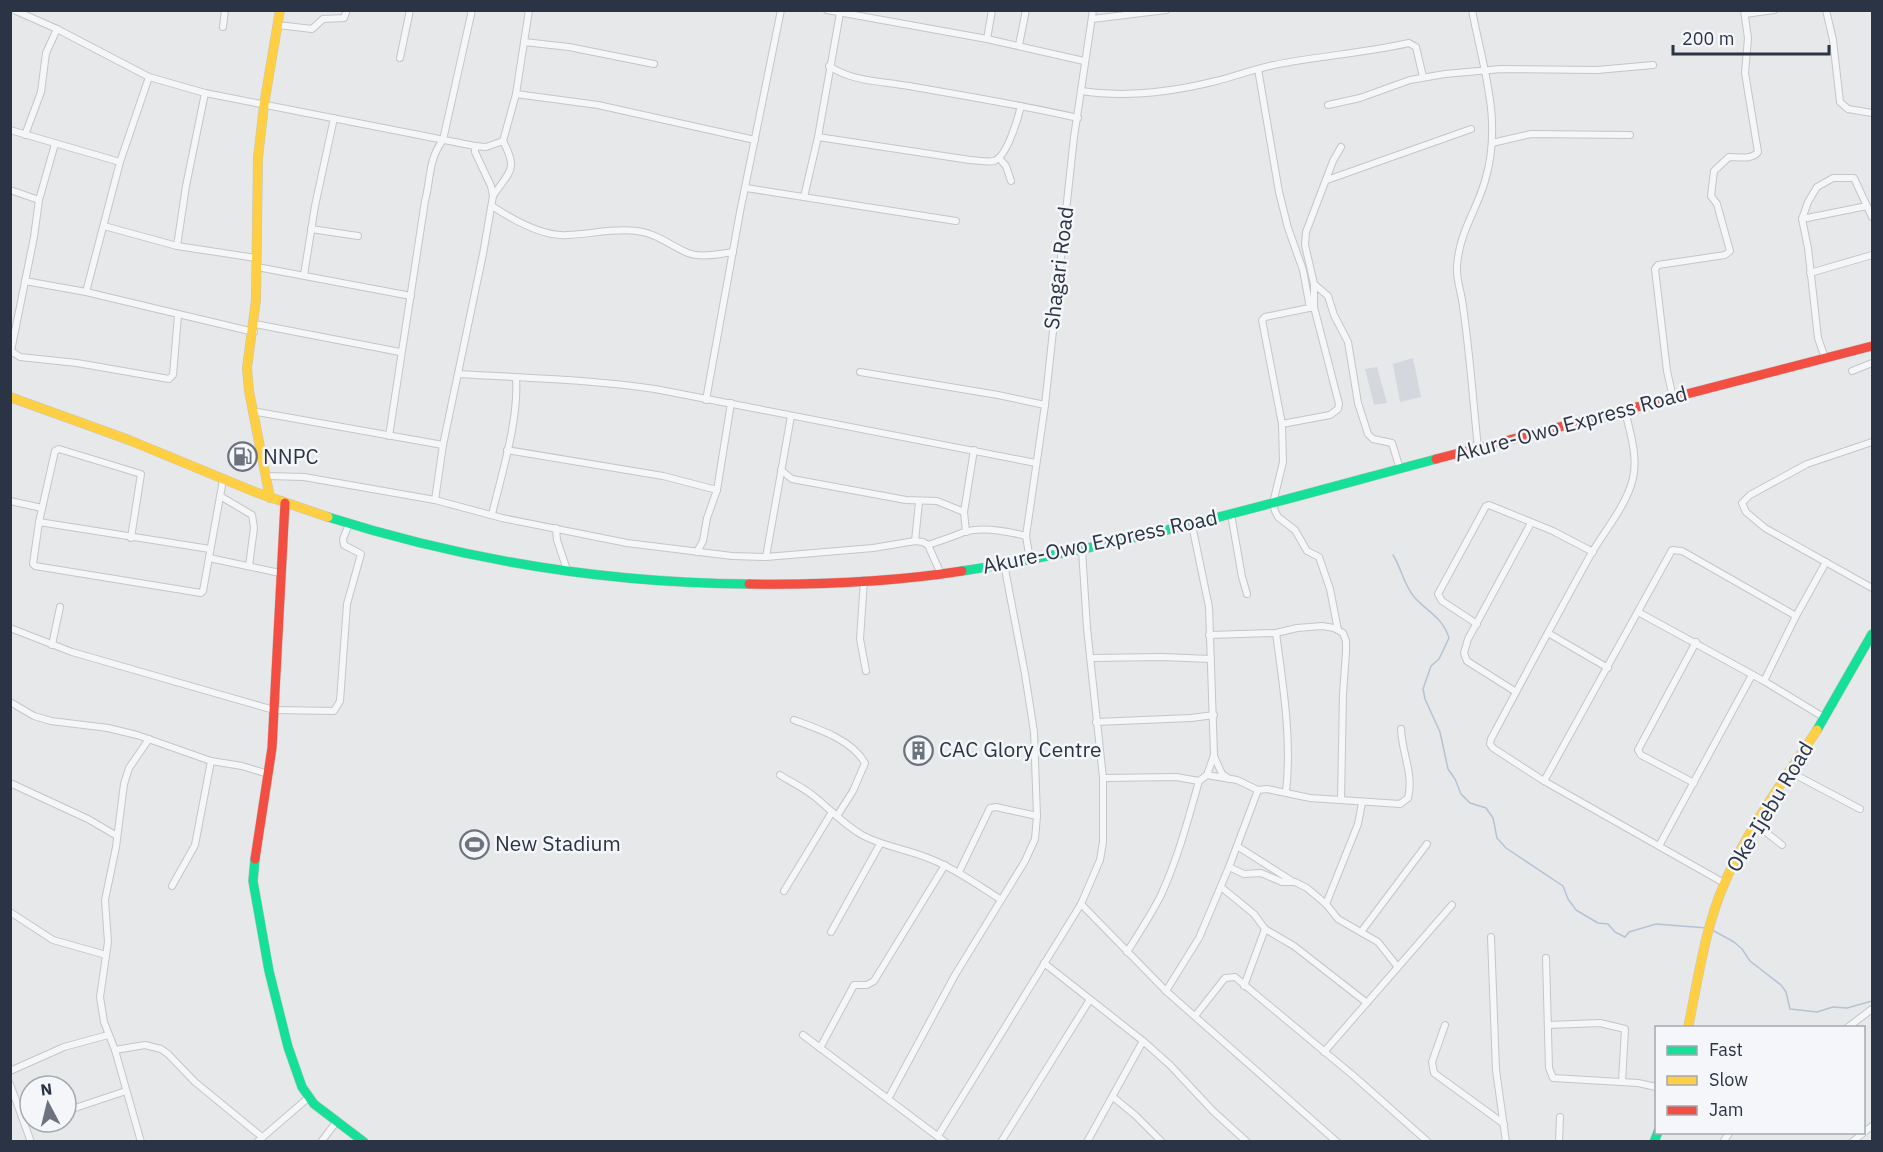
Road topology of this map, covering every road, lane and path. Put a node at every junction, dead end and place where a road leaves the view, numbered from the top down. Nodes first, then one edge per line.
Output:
1 (14, 10) edge
2 (225, 10) edge
3 (280, 10) edge
4 (347, 10) edge
5 (410, 10) edge
6 (472, 10) edge
7 (529, 10) edge
8 (781, 10) edge
9 (827, 10) edge
10 (992, 10) edge
11 (1026, 10) edge
12 (1093, 10) edge
13 (1166, 10) edge
14 (1472, 10) edge
15 (1774, 10) edge
16 (1826, 10) edge
17 (1745, 12) edge
18 (840, 13) junction
19 (1131, 13) edge
20 (1092, 19) junction
21 (278, 25) junction
22 (223, 27) dead end
23 (57, 29) junction
24 (987, 39) junction
25 (524, 42) junction
26 (1019, 45) junction
27 (400, 58) dead end
28 (1084, 61) junction
29 (654, 64) dead end
30 (1653, 64) dead end
31 (829, 66) junction
32 (1258, 69) junction
33 (1484, 71) junction
34 (842, 74) junction
35 (149, 77) junction
36 (1423, 77) junction
37 (826, 80) junction
38 (1081, 91) junction
39 (205, 93) junction
40 (516, 94) junction
41 (264, 105) junction
42 (1328, 105) dead end
43 (1021, 106) junction
44 (1872, 112) edge
45 (334, 118) junction
46 (1078, 118) junction
47 (1471, 129) dead end
48 (10, 130) edge
49 (24, 135) junction
50 (1630, 135) dead end
51 (818, 137) junction
52 (443, 140) junction
53 (755, 140) junction
54 (503, 141) junction
55 (1492, 143) junction
56 (55, 144) junction
57 (475, 146) junction
58 (1341, 147) dead end
59 (999, 158) junction
60 (120, 162) junction
61 (1326, 180) junction
62 (1011, 181) dead end
63 (746, 188) junction
64 (10, 190) edge
65 (493, 196) junction
66 (804, 197) junction
67 (39, 200) junction
68 (492, 206) junction
69 (1867, 206) junction
70 (1872, 217) edge
71 (1802, 219) junction
72 (956, 221) dead end
73 (104, 226) junction
74 (312, 229) junction
75 (358, 236) dead end
76 (177, 246) junction
77 (733, 252) junction
78 (1872, 255) edge
79 (257, 262) junction
80 (1810, 273) junction
81 (304, 275) junction
82 (25, 281) junction
83 (1314, 284) junction
84 (86, 292) junction
85 (411, 296) junction
86 (1312, 308) junction
87 (178, 315) junction
88 (254, 328) junction
89 (1872, 346) edge
90 (400, 352) junction
91 (1825, 358) junction
92 (1872, 363) edge
93 (1852, 371) dead end
94 (860, 372) dead end
95 (458, 374) junction
96 (516, 378) junction
97 (10, 397) edge
98 (1673, 398) junction
99 (706, 400) junction
100 (730, 403) junction
101 (1045, 405) junction
102 (252, 411) junction
103 (1625, 411) junction
104 (791, 416) junction
105 (1282, 424) junction
106 (389, 436) junction
107 (1872, 442) edge
108 (443, 445) junction
109 (1478, 448) junction
110 (507, 450) junction
111 (974, 450) junction
112 (1036, 463) junction
113 (1400, 469) junction
114 (782, 470) junction
115 (267, 476) junction
116 (792, 479) junction
117 (223, 480) junction
118 (778, 488) junction
119 (717, 490) junction
120 (220, 496) junction
121 (270, 498) junction
122 (435, 500) junction
123 (10, 501) edge
124 (919, 502) junction
125 (285, 503) junction
126 (1274, 503) junction
127 (42, 508) junction
128 (964, 512) junction
129 (492, 514) junction
130 (1231, 514) junction
131 (39, 522) junction
132 (1531, 523) junction
133 (349, 524) junction
134 (1191, 524) junction
135 (556, 528) junction
136 (966, 532) junction
137 (1026, 536) junction
138 (131, 538) junction
139 (915, 541) junction
140 (928, 545) junction
141 (210, 549) junction
142 (1082, 550) junction
143 (697, 552) junction
144 (1593, 552) junction
145 (766, 556) junction
146 (209, 558) junction
147 (1030, 560) junction
148 (1826, 562) junction
149 (1004, 564) junction
150 (249, 566) junction
151 (567, 570) junction
152 (280, 573) junction
153 (941, 574) junction
154 (864, 580) junction
155 (1872, 588) edge
156 (1247, 594) dead end
157 (60, 607) dead end
158 (1638, 612) junction
159 (1796, 616) junction
160 (1477, 624) junction
161 (10, 628) edge
162 (1338, 630) junction
163 (1276, 633) junction
164 (1548, 633) junction
165 (1872, 634) edge
166 (1209, 635) junction
167 (1696, 642) junction
168 (52, 645) junction
169 (1869, 649) edge
170 (1090, 658) junction
171 (1211, 659) junction
172 (1608, 668) junction
173 (866, 671) dead end
174 (1752, 675) junction
175 (1764, 681) junction
176 (1516, 692) junction
177 (10, 702) edge
178 (274, 710) junction
179 (1214, 715) junction
180 (1825, 718) junction
181 (794, 720) dead end
182 (1096, 722) junction
183 (1401, 729) dead end
184 (149, 739) junction
185 (1214, 755) junction
186 (211, 761) junction
187 (1790, 772) junction
188 (268, 774) junction
189 (780, 775) dead end
190 (1207, 775) junction
191 (1103, 778) junction
192 (1229, 779) junction
193 (1199, 781) junction
194 (1544, 781) junction
195 (10, 783) edge
196 (1694, 783) junction
197 (1258, 790) junction
198 (1287, 792) junction
199 (1341, 800) junction
200 (1362, 803) junction
201 (1860, 809) dead end
202 (835, 814) junction
203 (1037, 816) junction
204 (1757, 825) junction
205 (117, 836) junction
206 (880, 844) junction
207 (1426, 844) dead end
208 (1782, 845) dead end
209 (1238, 846) junction
210 (1659, 846) junction
211 (945, 865) junction
212 (1229, 867) junction
213 (959, 872) junction
214 (1293, 881) junction
215 (1724, 883) junction
216 (172, 886) dead end
217 (1221, 887) junction
218 (784, 891) dead end
219 (1000, 899) junction
220 (1081, 904) junction
221 (1326, 904) junction
222 (1452, 904) dead end
223 (10, 912) edge
224 (1265, 929) junction
225 (831, 932) dead end
226 (1361, 932) junction
227 (1491, 937) dead end
228 (1127, 952) junction
229 (106, 955) junction
230 (1546, 958) dead end
231 (1044, 963) junction
232 (1397, 966) junction
233 (1244, 986) junction
234 (1166, 991) junction
235 (1089, 1001) junction
236 (1367, 1003) junction
237 (1872, 1009) edge
238 (1195, 1016) junction
239 (1445, 1025) dead end
240 (1548, 1025) junction
241 (1688, 1026) edge
242 (1850, 1026) edge
243 (108, 1035) junction
244 (803, 1035) dead end
245 (1143, 1041) junction
246 (820, 1048) junction
247 (115, 1050) junction
248 (1324, 1052) junction
249 (10, 1071) edge
250 (1622, 1082) junction
251 (10, 1084) edge
252 (1655, 1087) edge
253 (126, 1090) junction
254 (1113, 1097) junction
255 (308, 1098) junction
256 (888, 1099) junction
257 (18, 1104) edge
258 (78, 1107) edge
259 (1560, 1117) dead end
260 (337, 1121) junction
261 (1504, 1124) junction
262 (938, 1136) junction
263 (259, 1139) edge
264 (141, 1142) edge
265 (321, 1142) edge
266 (364, 1142) edge
267 (945, 1142) edge
268 (1001, 1142) edge
269 (1087, 1142) edge
270 (1162, 1142) edge
271 (1247, 1142) edge
272 (1337, 1142) edge
273 (1428, 1142) edge
274 (1506, 1142) edge
275 (1559, 1142) edge

1 - 23 street
2 - 22 street
3 - 21 main road
4 - 21 street
5 - 27 street
6 - 52 street
7 - 25 street
8 - 53 street
9 - 18 street
10 - 24 street
11 - 26 street
12 - 20 street, Shagari Road
13 - 19 street
14 - 33 street
15 - 17 street
16 - 44 street
17 - 98 street
18 - 24 street
18 - 31 street
19 - 20 street
20 - 28 street, Shagari Road
21 - 41 main road
23 - 35 street
23 - 49 street
24 - 26 street
25 - 29 street
25 - 40 street
26 - 28 street
28 - 38 street, Shagari Road
30 - 33 street
31 - 34 street
31 - 37 street
32 - 36 street
32 - 38 street
32 - 86 street
33 - 36 street
33 - 55 street
34 - 37 street
34 - 43 street
35 - 39 street
35 - 60 street
36 - 42 street
37 - 51 street
38 - 46 street, Shagari Road
39 - 41 street
39 - 76 street
40 - 53 street
40 - 54 street
41 - 45 street
41 - 79 main road
43 - 46 street
43 - 59 street
45 - 52 street
45 - 74 street
46 - 101 street, Shagari Road
47 - 61 street
48 - 49 street
49 - 56 street
50 - 55 street
51 - 59 street
51 - 66 street
52 - 57 street
52 - 85 street
53 - 63 street
54 - 57 street
54 - 65 street
55 - 109 street
56 - 60 street
56 - 67 street
57 - 65 street
58 - 61 street
59 - 62 street
60 - 73 street
61 - 83 street
63 - 66 street
63 - 77 street
64 - 67 street
65 - 68 street
66 - 72 street
67 - 82 street
68 - 77 street
68 - 95 street
69 - 70 street
69 - 71 street
69 - 71 street
71 - 80 street
73 - 76 street
73 - 84 street
74 - 75 street
74 - 81 street
76 - 79 street
77 - 99 street
78 - 80 street
79 - 81 street
79 - 88 main road
80 - 91 street
81 - 85 street
82 - 84 street
82 - 87 street
83 - 86 street
83 - 113 street
84 - 87 street
85 - 90 street
86 - 105 street
86 - 105 street
87 - 88 street
88 - 90 street
88 - 102 main road
89 - 91 main road, Akure-Owo Express Road
90 - 106 street
91 - 98 main road, Akure-Owo Express Road
92 - 93 street
94 - 101 street
95 - 96 street
95 - 108 street
96 - 99 street
96 - 110 street
97 - 117 main road, Akure-Owo Express Road
98 - 103 main road, Akure-Owo Express Road
99 - 100 street
100 - 104 street
100 - 119 street
101 - 112 street, Shagari Road
102 - 106 street
102 - 115 main road
103 - 109 main road, Akure-Owo Express Road
103 - 144 street
104 - 111 street
104 - 114 street
105 - 126 street
106 - 108 street
107 - 148 street
108 - 122 street
109 - 113 main road, Akure-Owo Express Road
110 - 119 street
110 - 129 street
111 - 112 street
111 - 128 street
112 - 137 street, Shagari Road
113 - 126 main road, Akure-Owo Express Road
114 - 116 street
114 - 118 street
115 - 121 main road
115 - 122 street
116 - 118 street
116 - 124 street
117 - 120 street
117 - 121 main road, Akure-Owo Express Road
118 - 145 street
119 - 143 street
120 - 141 street
120 - 150 street
121 - 125 main road, Akure-Owo Express Road
122 - 129 street
123 - 127 street
124 - 128 street
124 - 139 street
125 - 133 main road, Akure-Owo Express Road
125 - 152 main road
126 - 130 main road, Akure-Owo Express Road
126 - 162 street
127 - 131 street
127 - 138 street
128 - 136 street
129 - 135 street
130 - 134 main road, Akure-Owo Express Road
130 - 156 street
131 - 138 street
131 - 146 street
132 - 144 street
132 - 160 street
132 - 160 street
133 - 151 main road, Akure-Owo Express Road
133 - 178 street
134 - 142 main road, Akure-Owo Express Road
134 - 166 street
135 - 143 street
135 - 151 street
136 - 137 street
136 - 140 street
137 - 147 street, Shagari Road
138 - 141 street
139 - 140 street
139 - 145 street
140 - 153 street
141 - 146 street
142 - 147 main road, Akure-Owo Express Road
142 - 170 street
143 - 145 street
144 - 164 street
146 - 150 street
147 - 149 main road, Akure-Owo Express Road
148 - 155 street
148 - 159 street
149 - 153 main road, Akure-Owo Express Road
149 - 203 street
150 - 152 street
151 - 154 main road, Akure-Owo Express Road
152 - 178 main road
153 - 154 main road, Akure-Owo Express Road
154 - 173 street
157 - 168 street
158 - 159 street
158 - 167 street
158 - 172 street
159 - 175 street
160 - 176 street
161 - 168 street
162 - 163 street
162 - 199 street
163 - 166 street
163 - 198 street
164 - 172 street
164 - 176 street
165 - 169 main road, Oke-Ijebu Road
166 - 171 street
167 - 174 street
167 - 196 street
168 - 178 street
169 - 180 main road, Oke-Ijebu Road
170 - 171 street
170 - 182 street
171 - 179 street
172 - 194 street
174 - 175 street
174 - 196 street
175 - 180 street
176 - 194 street
177 - 184 street
178 - 188 main road
179 - 182 street
179 - 185 street
180 - 187 main road, Oke-Ijebu Road
181 - 202 street
182 - 191 street
183 - 200 street
184 - 186 street
184 - 205 street
185 - 190 street
185 - 192 street
186 - 188 street
186 - 216 street
187 - 201 street
187 - 204 main road, Oke-Ijebu Road
188 - 255 main road
189 - 202 street
190 - 192 street
190 - 193 street
191 - 193 street
191 - 220 street
192 - 197 street
193 - 228 street
194 - 210 street
195 - 205 street
196 - 210 street
197 - 198 street
197 - 209 street
198 - 199 street
199 - 200 street
200 - 221 street
202 - 206 street
202 - 218 street
203 - 213 street
203 - 219 street
204 - 208 street
204 - 215 main road, Oke-Ijebu Road
205 - 229 street
206 - 211 street
206 - 225 street
207 - 226 street
209 - 212 street
209 - 214 street
210 - 215 street
211 - 213 street
211 - 246 street
212 - 214 street
212 - 217 street
213 - 219 street
214 - 221 street
215 - 241 main road, Oke-Ijebu Road
217 - 224 street
217 - 234 street
219 - 256 street
220 - 228 street
220 - 231 street
221 - 226 street
222 - 232 street
223 - 229 street
224 - 233 street
224 - 236 street
226 - 232 street
227 - 261 street
228 - 234 street
229 - 243 street
230 - 240 street
231 - 235 street
231 - 262 street
232 - 236 street
233 - 238 street
233 - 248 street
234 - 238 street
235 - 245 street
235 - 268 street
236 - 248 street
237 - 242 street
238 - 272 street
239 - 261 street
240 - 250 street
240 - 250 street
243 - 247 street
243 - 249 street
244 - 246 street
245 - 254 street
245 - 271 street
246 - 256 street
247 - 253 street
247 - 263 street
248 - 273 street
250 - 252 street
251 - 257 street
253 - 258 street
253 - 264 street
254 - 269 street
254 - 270 street
255 - 260 main road
255 - 263 street
256 - 262 street
259 - 275 street
260 - 265 street
260 - 266 main road
261 - 274 street
262 - 267 street

